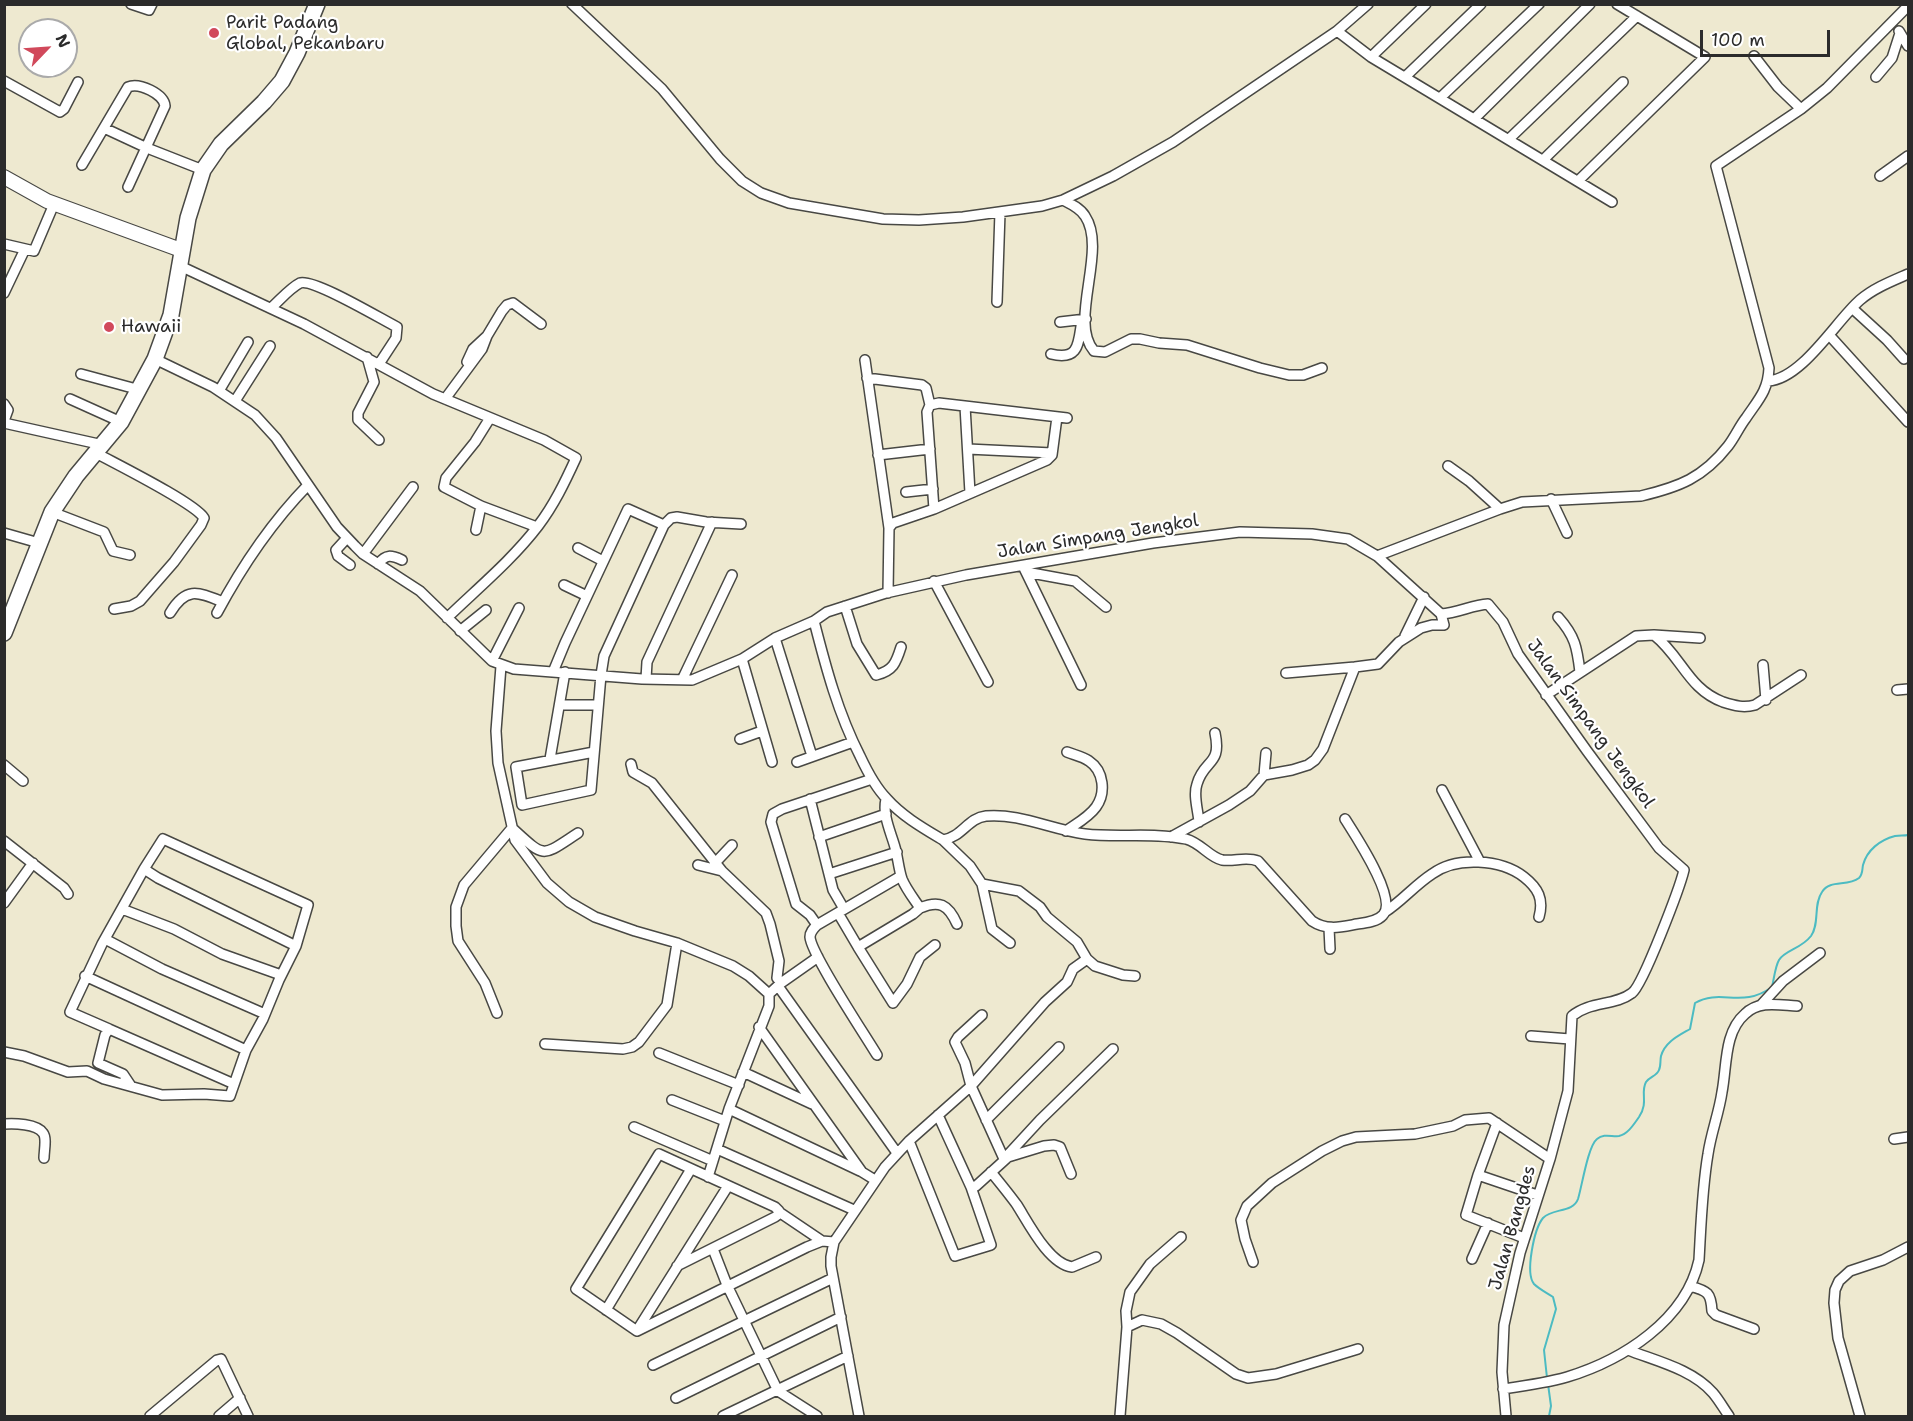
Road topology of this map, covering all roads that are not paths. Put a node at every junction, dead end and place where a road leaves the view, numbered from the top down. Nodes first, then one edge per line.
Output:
1 (131, 4) edge
2 (152, 4) edge
3 (317, 4) edge
4 (572, 4) edge
5 (1368, 4) edge
6 (1426, 4) edge
7 (1481, 4) edge
8 (1539, 4) edge
9 (1590, 4) edge
10 (1617, 4) edge
11 (1908, 6) edge
12 (1637, 16) junction
13 (1893, 21) junction
14 (1337, 31) junction
15 (1900, 33) junction
16 (1908, 46) edge
17 (1754, 56) dead end
18 (1371, 57) junction
19 (1404, 77) junction
20 (1876, 77) dead end
21 (4, 81) edge
22 (78, 82) dead end
23 (1623, 82) dead end
24 (1440, 98) junction
25 (1801, 109) junction
26 (1475, 118) junction
27 (104, 128) junction
28 (1509, 139) junction
29 (147, 148) junction
30 (1908, 156) edge
31 (1543, 160) junction
32 (82, 165) dead end
33 (203, 170) junction
34 (1880, 176) dead end
35 (4, 177) edge
36 (1578, 181) junction
37 (128, 187) dead end
38 (1063, 200) junction
39 (1612, 202) dead end
40 (54, 204) junction
41 (1000, 212) junction
42 (4, 244) edge
43 (25, 249) junction
44 (181, 250) junction
45 (178, 265) junction
46 (1908, 274) edge
47 (4, 293) edge
48 (997, 302) dead end
49 (271, 308) junction
50 (1852, 308) junction
51 (1084, 319) junction
52 (1060, 322) dead end
53 (541, 324) dead end
54 (1830, 336) junction
55 (248, 342) dead end
56 (270, 346) dead end
57 (1051, 354) dead end
58 (367, 357) junction
59 (155, 359) junction
60 (1904, 359) dead end
61 (864, 360) dead end
62 (379, 364) junction
63 (1322, 368) dead end
64 (392, 371) junction
65 (81, 374) dead end
66 (867, 378) junction
67 (1768, 381) junction
68 (374, 382) junction
69 (140, 390) junction
70 (219, 391) junction
71 (70, 399) dead end
72 (445, 399) junction
73 (235, 401) junction
74 (4, 404) edge
75 (930, 405) junction
76 (965, 406) junction
77 (490, 418) junction
78 (4, 422) edge
79 (122, 422) junction
80 (1908, 422) edge
81 (380, 440) dead end
82 (100, 449) junction
83 (930, 449) junction
84 (968, 449) junction
85 (1052, 453) junction
86 (878, 455) junction
87 (1448, 466) dead end
88 (308, 485) junction
89 (413, 487) dead end
90 (933, 489) junction
91 (906, 492) dead end
92 (970, 493) junction
93 (1551, 499) junction
94 (481, 506) junction
95 (934, 509) junction
96 (1500, 509) junction
97 (51, 512) junction
98 (712, 522) junction
99 (741, 524) dead end
100 (664, 525) junction
101 (537, 527) junction
102 (889, 528) junction
103 (476, 530) dead end
104 (4, 533) edge
105 (1568, 533) dead end
106 (347, 538) junction
107 (39, 543) junction
108 (578, 548) dead end
109 (363, 554) junction
110 (130, 555) dead end
111 (1377, 556) junction
112 (402, 560) dead end
113 (603, 561) junction
114 (378, 564) junction
115 (350, 565) dead end
116 (1025, 569) junction
117 (732, 575) dead end
118 (934, 581) junction
119 (564, 585) dead end
120 (888, 593) junction
121 (587, 596) junction
122 (1424, 597) junction
123 (223, 602) junction
124 (845, 606) junction
125 (1106, 607) dead end
126 (114, 609) dead end
127 (519, 609) dead end
128 (486, 610) dead end
129 (170, 613) dead end
130 (217, 613) dead end
131 (1441, 614) junction
132 (1558, 617) dead end
133 (447, 618) junction
134 (814, 621) junction
135 (460, 632) junction
136 (4, 633) edge
137 (1654, 635) junction
138 (1405, 637) junction
139 (775, 638) junction
140 (1700, 638) dead end
141 (901, 647) dead end
142 (742, 659) junction
143 (497, 664) junction
144 (1763, 665) dead end
145 (1355, 667) junction
146 (553, 672) junction
147 (565, 672) junction
148 (1580, 672) junction
149 (1286, 673) dead end
150 (601, 675) junction
151 (1801, 675) dead end
152 (646, 679) junction
153 (682, 680) junction
154 (988, 682) dead end
155 (1081, 685) dead end
156 (1908, 689) edge
157 (1897, 690) dead end
158 (1546, 695) junction
159 (1766, 700) junction
160 (560, 705) junction
161 (598, 705) junction
162 (762, 731) junction
163 (1215, 733) dead end
164 (740, 739) dead end
165 (853, 742) junction
166 (594, 752) junction
167 (1067, 752) dead end
168 (1266, 753) dead end
169 (812, 756) junction
170 (550, 759) junction
171 (772, 762) dead end
172 (797, 762) dead end
173 (631, 764) dead end
174 (4, 765) edge
175 (1264, 775) junction
176 (872, 779) junction
177 (23, 781) dead end
178 (1442, 790) dead end
179 (886, 799) junction
180 (810, 800) junction
181 (886, 814) junction
182 (1345, 819) dead end
183 (1199, 822) junction
184 (512, 828) junction
185 (1066, 831) junction
186 (578, 833) dead end
187 (819, 837) junction
188 (1171, 837) junction
189 (943, 840) junction
190 (4, 841) edge
191 (732, 845) dead end
192 (897, 852) junction
193 (716, 862) junction
194 (1480, 862) junction
195 (33, 864) junction
196 (698, 865) dead end
197 (144, 869) junction
198 (722, 871) junction
199 (828, 874) junction
200 (901, 876) junction
201 (982, 884) junction
202 (68, 894) dead end
203 (4, 903) edge
204 (920, 908) junction
205 (122, 909) junction
206 (841, 911) junction
207 (1385, 912) junction
208 (1539, 917) dead end
209 (957, 924) dead end
210 (817, 925) junction
211 (1329, 928) junction
212 (105, 939) junction
213 (677, 943) junction
214 (1010, 943) dead end
215 (934, 945) dead end
216 (296, 946) junction
217 (858, 947) junction
218 (1330, 949) dead end
219 (1820, 953) dead end
220 (818, 957) junction
221 (1087, 959) junction
222 (281, 975) junction
223 (85, 976) junction
224 (1135, 976) dead end
225 (780, 984) junction
226 (770, 994) junction
227 (1761, 1005) junction
228 (1797, 1006) dead end
229 (265, 1014) junction
230 (497, 1014) dead end
231 (982, 1015) dead end
232 (759, 1027) junction
233 (109, 1029) junction
234 (1531, 1036) dead end
235 (1570, 1039) junction
236 (545, 1044) dead end
237 (1059, 1047) dead end
238 (1113, 1049) dead end
239 (246, 1050) junction
240 (4, 1052) edge
241 (659, 1053) dead end
242 (878, 1054) dead end
243 (743, 1072) junction
244 (234, 1084) junction
245 (739, 1085) junction
246 (131, 1086) junction
247 (971, 1086) junction
248 (672, 1100) dead end
249 (815, 1105) junction
250 (729, 1109) junction
251 (938, 1115) junction
252 (986, 1120) junction
253 (725, 1121) junction
254 (1497, 1123) junction
255 (4, 1124) edge
256 (634, 1127) dead end
257 (1908, 1137) edge
258 (1894, 1139) dead end
259 (909, 1141) junction
260 (717, 1149) junction
261 (897, 1153) junction
262 (44, 1158) dead end
263 (1550, 1159) junction
264 (1004, 1160) junction
265 (713, 1161) junction
266 (691, 1169) junction
267 (862, 1172) junction
268 (991, 1172) junction
269 (1071, 1174) dead end
270 (1478, 1175) junction
271 (708, 1177) junction
272 (876, 1180) junction
273 (729, 1186) junction
274 (971, 1187) junction
275 (1537, 1195) junction
276 (854, 1210) junction
277 (779, 1212) junction
278 (1488, 1223) junction
279 (1181, 1237) dead end
280 (1524, 1238) junction
281 (822, 1241) junction
282 (834, 1242) junction
283 (1908, 1247) edge
284 (712, 1249) junction
285 (1096, 1257) dead end
286 (1472, 1259) dead end
287 (1253, 1262) dead end
288 (677, 1266) junction
289 (833, 1278) junction
290 (727, 1285) junction
291 (1690, 1286) junction
292 (606, 1310) junction
293 (841, 1317) junction
294 (745, 1321) junction
295 (1126, 1327) junction
296 (1754, 1329) dead end
297 (637, 1331) junction
298 (1358, 1349) dead end
299 (1628, 1350) junction
300 (762, 1356) junction
301 (848, 1356) junction
302 (653, 1365) dead end
303 (1503, 1389) junction
304 (778, 1391) junction
305 (240, 1398) junction
306 (676, 1398) dead end
307 (150, 1416) edge
308 (219, 1416) edge
309 (248, 1416) edge
310 (723, 1416) edge
311 (818, 1416) edge
312 (859, 1416) edge
313 (1120, 1416) edge
314 (1506, 1416) edge
315 (1729, 1416) edge
316 (1860, 1416) edge

1 - 2 street
3 - 33 main road
4 - 41 street
5 - 14 street
6 - 18 street
7 - 19 street
8 - 24 street
9 - 26 street
10 - 12 street
11 - 13 street
12 - 28 street
12 - 36 street
13 - 15 street
13 - 25 street
14 - 18 street
14 - 38 street
15 - 16 street
15 - 20 street
17 - 25 street
18 - 19 street
19 - 24 street
21 - 22 street
23 - 31 street
24 - 26 street
25 - 67 street
26 - 28 street
27 - 29 street
27 - 29 street
27 - 32 street
28 - 31 street
29 - 33 street
29 - 37 street
30 - 34 street
31 - 36 street
33 - 44 main road
35 - 40 street
36 - 39 street
38 - 41 street
38 - 51 street
40 - 43 street
40 - 44 street
41 - 48 street
42 - 43 street
43 - 47 street
44 - 45 main road
45 - 49 street
45 - 59 main road
46 - 50 street
49 - 58 street
49 - 62 street
50 - 54 street
50 - 60 street
51 - 52 street
51 - 57 street
51 - 63 street
53 - 72 street
54 - 67 street
54 - 80 street
55 - 70 street
56 - 73 street
58 - 62 street
58 - 68 street
59 - 69 main road
59 - 70 street
61 - 66 street
62 - 64 street
64 - 68 street
64 - 72 street
65 - 69 street
66 - 75 street
66 - 86 street
67 - 93 street
68 - 81 street
69 - 79 main road
70 - 73 street
71 - 79 street
72 - 77 street
73 - 88 street
74 - 78 street
75 - 76 street
75 - 83 street
76 - 84 street
76 - 85 street
77 - 94 street
77 - 101 street
78 - 82 street
79 - 82 main road
82 - 97 main road
82 - 126 street
83 - 86 street
83 - 90 street
84 - 85 street
84 - 92 street
85 - 92 street
86 - 102 street
87 - 96 street
88 - 106 street
88 - 123 street
89 - 109 street
90 - 91 street
90 - 95 street
92 - 95 street
93 - 96 street
93 - 105 street
94 - 101 street
94 - 103 street
95 - 102 street
96 - 111 street
97 - 107 main road
97 - 110 street
98 - 99 street
98 - 100 street
98 - 152 street
100 - 113 street
100 - 150 street
101 - 133 street
102 - 120 street
104 - 107 street
106 - 109 street
106 - 115 street
107 - 136 main road
108 - 113 street
109 - 114 street
111 - 116 street, Jalan Simpang Jengkol
111 - 122 street, Jalan Simpang Jengkol
112 - 114 street
113 - 121 street
114 - 133 street
116 - 118 street, Jalan Simpang Jengkol
116 - 125 street
116 - 155 street
117 - 153 street
118 - 120 street, Jalan Simpang Jengkol
118 - 154 street
119 - 121 street
120 - 124 street, Jalan Simpang Jengkol
121 - 146 street
122 - 131 street, Jalan Simpang Jengkol
122 - 138 street
123 - 129 street
123 - 130 street
124 - 134 street, Jalan Simpang Jengkol
124 - 141 street
127 - 143 street
128 - 135 street
131 - 138 street
131 - 158 street, Jalan Simpang Jengkol
132 - 148 street
133 - 135 street
134 - 139 street, Jalan Simpang Jengkol
134 - 165 street
135 - 143 street
137 - 140 street
137 - 148 street
137 - 159 street
138 - 145 street
139 - 142 street, Jalan Simpang Jengkol
139 - 169 street
142 - 153 street, Jalan Simpang Jengkol
142 - 162 street
143 - 146 street, Jalan Simpang Jengkol
143 - 184 street
144 - 159 street
145 - 149 street
145 - 175 street
146 - 147 street, Jalan Simpang Jengkol
147 - 150 street, Jalan Simpang Jengkol
147 - 160 street
148 - 158 street
150 - 152 street, Jalan Simpang Jengkol
150 - 161 street
151 - 159 street
152 - 153 street, Jalan Simpang Jengkol
156 - 157 street
158 - 235 street, Jalan Simpang Jengkol
160 - 161 street
160 - 170 street
161 - 166 street
162 - 164 street
162 - 171 street
163 - 183 street
165 - 169 street
165 - 176 street
166 - 170 street
166 - 170 street
167 - 185 street
168 - 175 street
169 - 172 street
173 - 193 street
174 - 177 street
175 - 183 street
176 - 179 street
176 - 180 street
178 - 194 street
179 - 181 street
179 - 189 street
180 - 187 street
180 - 210 street
181 - 187 street
181 - 192 street
182 - 207 street
183 - 188 street
184 - 186 street
184 - 213 street
184 - 230 street
185 - 188 street
185 - 189 street
187 - 199 street
188 - 211 street
189 - 201 street
190 - 195 street
191 - 193 street
192 - 199 street
192 - 200 street
193 - 198 street
194 - 207 street
194 - 208 street
195 - 202 street
195 - 203 street
196 - 198 street
197 - 205 street
197 - 216 street
197 - 216 street
198 - 225 street
199 - 206 street
200 - 204 street
200 - 206 street
201 - 214 street
201 - 221 street
204 - 209 street
204 - 217 street
205 - 212 street
205 - 222 street
206 - 210 street
206 - 217 street
207 - 211 street
210 - 220 street
211 - 218 street
212 - 223 street
212 - 229 street
213 - 226 street
213 - 236 street
215 - 217 street
216 - 222 street
219 - 227 street
220 - 225 street
220 - 242 street
221 - 224 street
221 - 247 street
222 - 229 street
223 - 233 street
223 - 239 street
225 - 226 street
225 - 261 street
226 - 232 street
227 - 228 street
227 - 291 street
229 - 239 street
231 - 247 street
232 - 243 street
232 - 249 street
233 - 244 street
233 - 246 street
234 - 235 street
235 - 263 street, Jalan Simpang Jengkol
237 - 252 street
238 - 264 street
239 - 244 street
240 - 246 street
241 - 245 street
243 - 245 street
243 - 249 street
244 - 246 street
245 - 250 street
247 - 251 street
247 - 252 street
248 - 253 street
249 - 267 street
250 - 253 street
250 - 267 street
251 - 259 street
251 - 274 street
252 - 264 street
253 - 260 street
254 - 263 street, Jalan Bangdes
254 - 270 street
254 - 287 street, Jalan Bangdes
255 - 262 street
256 - 265 street
257 - 258 street
259 - 261 street
259 - 274 street
260 - 265 street
260 - 276 street
261 - 272 street
263 - 275 street, Jalan Bangdes
264 - 268 street
264 - 269 street
265 - 271 street
266 - 271 street
266 - 292 street
266 - 292 street
267 - 272 street
268 - 274 street
268 - 285 street
270 - 275 street
270 - 278 street
271 - 273 street
272 - 276 street
273 - 277 street
273 - 288 street
275 - 280 street, Jalan Bangdes
276 - 282 street
277 - 281 street
277 - 284 street
278 - 280 street
278 - 286 street
279 - 295 street
280 - 303 street, Jalan Bangdes
281 - 282 street
281 - 290 street
282 - 289 street
283 - 316 street
284 - 288 street
284 - 290 street
288 - 297 street
289 - 293 street
289 - 294 street
290 - 294 street
290 - 297 street
291 - 296 street
291 - 299 street
292 - 297 street
293 - 300 street
293 - 301 street
294 - 300 street
294 - 302 street
295 - 298 street
295 - 313 street
299 - 303 street
299 - 315 street
300 - 304 street
300 - 306 street
301 - 304 street
301 - 312 street
303 - 314 street, Jalan Bangdes
304 - 310 street
304 - 311 street
305 - 307 street
305 - 308 street
305 - 309 street

